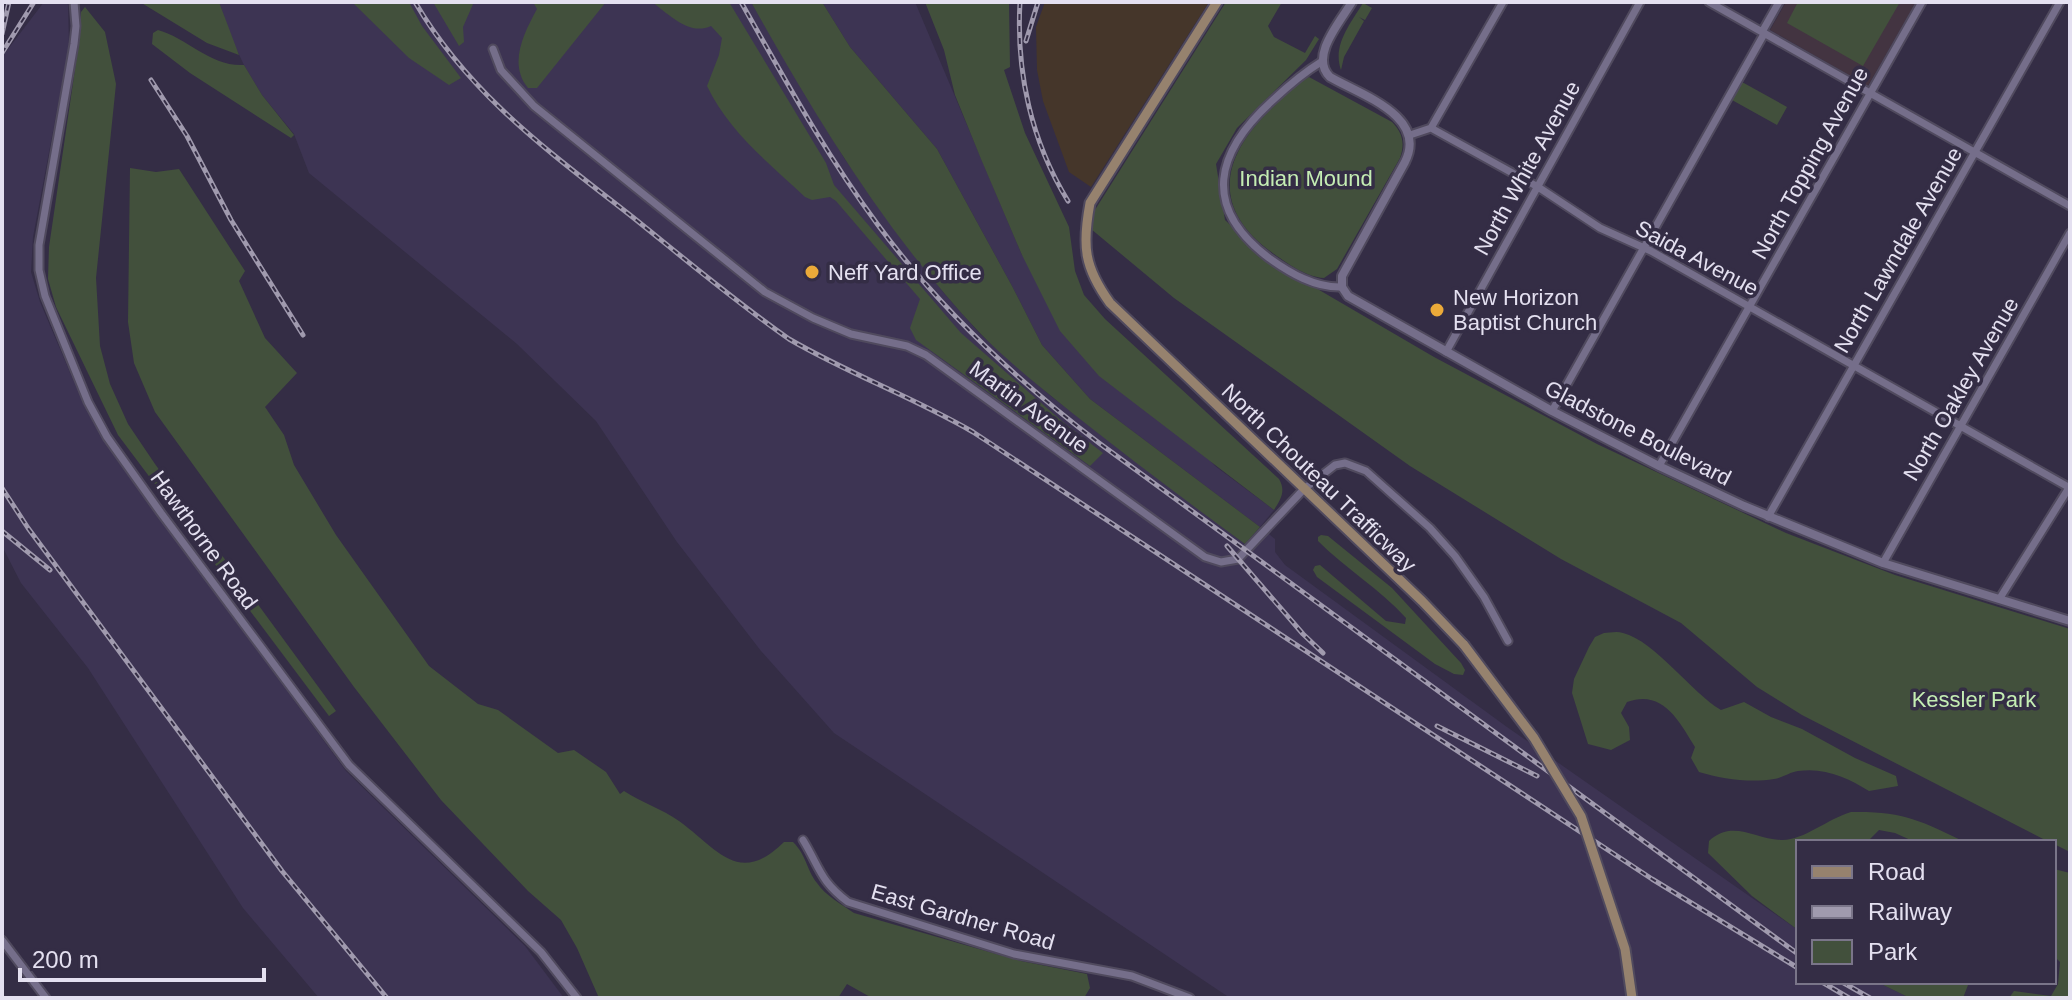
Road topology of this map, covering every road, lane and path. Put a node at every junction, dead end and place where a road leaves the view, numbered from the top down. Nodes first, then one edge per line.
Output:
1 (74, 2) edge
2 (1217, 2) edge
3 (1352, 2) edge
4 (1503, 2) edge
5 (1640, 2) edge
6 (1709, 2) edge
7 (1779, 2) edge
8 (1922, 2) edge
9 (2060, 2) edge
10 (1763, 33) junction
11 (493, 49) dead end
12 (1321, 62) junction
13 (1870, 93) junction
14 (1431, 128) junction
15 (1410, 135) junction
16 (1975, 152) junction
17 (1538, 187) junction
18 (2070, 206) edge
19 (2070, 233) edge
20 (1644, 247) junction
21 (1342, 287) junction
22 (1749, 307) junction
23 (1446, 352) junction
24 (1854, 366) junction
25 (1552, 411) junction
26 (1960, 426) junction
27 (1659, 466) junction
28 (2070, 487) edge
29 (1304, 489) junction
30 (1768, 517) junction
31 (1883, 563) junction
32 (2000, 598) junction
33 (2070, 621) edge
34 (1508, 641) dead end
35 (803, 840) dead end
36 (2, 940) edge
37 (46, 998) edge
38 (577, 998) edge
39 (1190, 998) edge
40 (1632, 998) edge

1 - 38 street, Hawthorne Road
2 - 29 main road, North Chouteau Trafficway
3 - 12 street
4 - 14 street
5 - 17 street, North White Avenue
6 - 10 street
7 - 10 street
8 - 13 street, North Topping Avenue
9 - 16 street, North Lawndale Avenue
10 - 13 street
10 - 20 street
11 - 29 street, Martin Avenue
12 - 15 street
12 - 21 street, Gladstone Boulevard
13 - 16 street
13 - 22 street, North Topping Avenue
14 - 15 street
14 - 17 street, Saida Avenue
15 - 21 street
16 - 18 street
16 - 24 street, North Lawndale Avenue
17 - 20 street, Saida Avenue
17 - 23 street, North White Avenue
19 - 26 street, North Oakley Avenue
20 - 22 street, Saida Avenue
20 - 25 street
21 - 23 street, Gladstone Boulevard
22 - 24 street, Saida Avenue
22 - 27 street, North Topping Avenue
23 - 25 street, Gladstone Boulevard
24 - 26 street, Saida Avenue
24 - 30 street, North Lawndale Avenue
25 - 27 street, Gladstone Boulevard
26 - 28 street, Saida Avenue
26 - 31 street, North Oakley Avenue
27 - 30 street, Gladstone Boulevard
28 - 32 street
29 - 34 street, Martin Avenue
29 - 40 main road, North Chouteau Trafficway, bridge
30 - 31 street, Gladstone Boulevard
31 - 32 street, Gladstone Boulevard
32 - 33 street, Gladstone Boulevard
35 - 39 street, East Gardner Road
36 - 37 street

